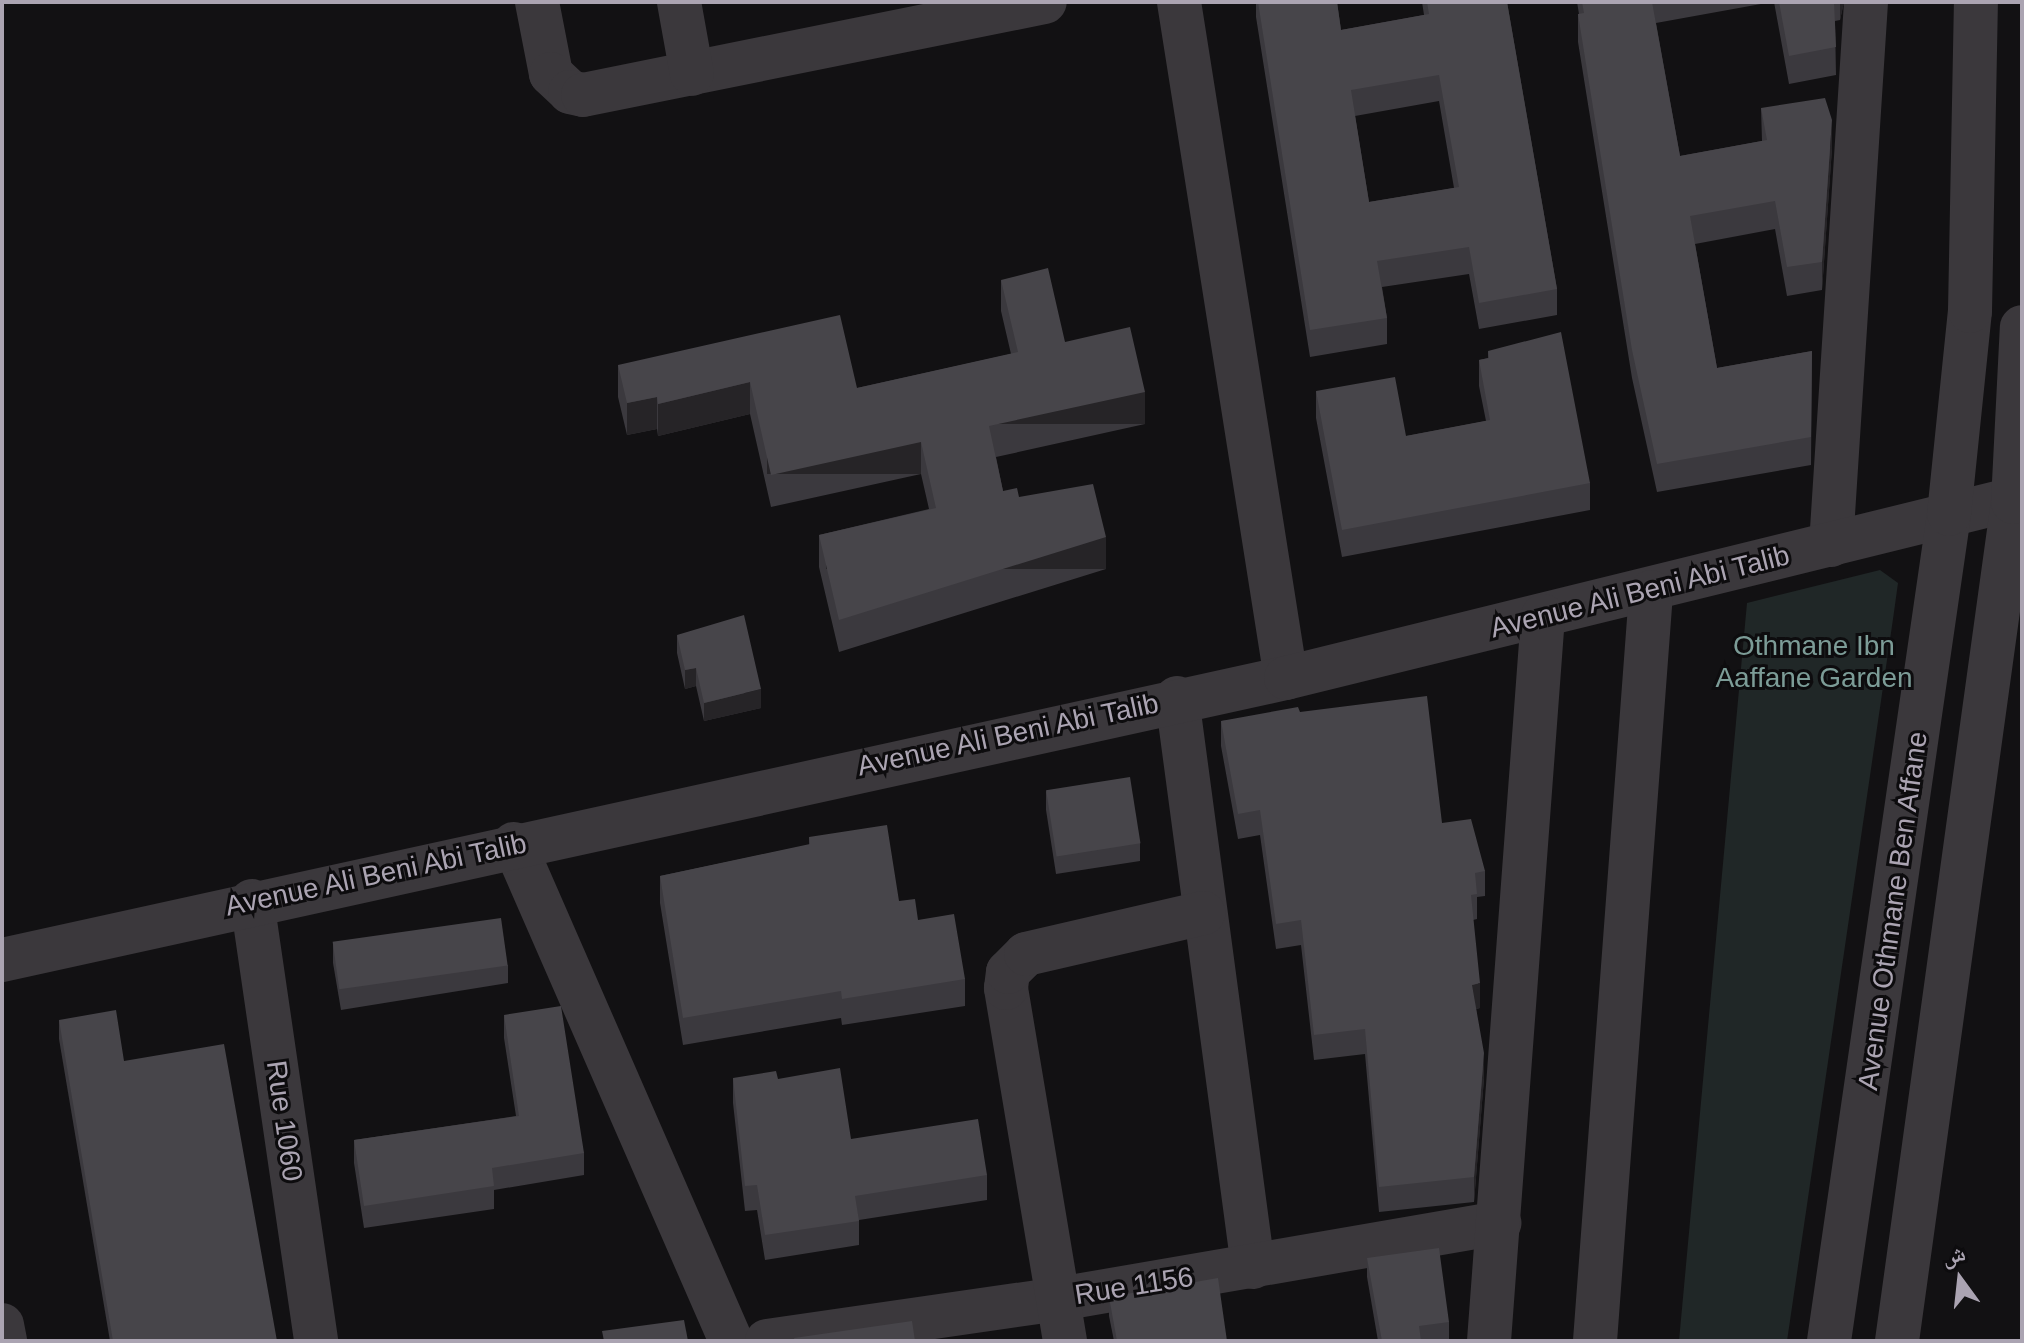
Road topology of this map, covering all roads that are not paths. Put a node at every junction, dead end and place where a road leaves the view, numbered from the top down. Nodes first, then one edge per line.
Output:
1 (537, 2) edge
2 (679, 2) edge
3 (1045, 2) edge
4 (1179, 2) edge
5 (1866, 2) edge
6 (1976, 2) edge
7 (929, 14) edge
8 (692, 74) junction
9 (2022, 327) edge
10 (2019, 502) edge
11 (1949, 514) junction
12 (1831, 545) junction
13 (1651, 592) junction
14 (1543, 616) junction
15 (1286, 678) junction
16 (1177, 698) junction
17 (514, 844) junction
18 (252, 901) junction
19 (1203, 913) junction
20 (2, 960) edge
21 (1499, 1223) junction
22 (1253, 1267) junction
23 (1059, 1299) junction
24 (2, 1325) edge
25 (5, 1341) edge
26 (316, 1341) edge
27 (731, 1341) edge
28 (767, 1341) edge
29 (1065, 1341) edge
30 (1489, 1341) edge
31 (1595, 1341) edge
32 (1829, 1341) edge
33 (1897, 1341) edge

1 - 8 street
2 - 8 street
3 - 7 street
4 - 15 street
5 - 12 street
6 - 11 street, Avenue Othmane Ben Affane
7 - 8 street
9 - 10 street
10 - 11 street, Avenue Ali Beni Abi Talib
10 - 33 street
11 - 12 street, Avenue Ali Beni Abi Talib
11 - 32 street, Avenue Othmane Ben Affane
12 - 13 street, Avenue Ali Beni Abi Talib
13 - 14 street, Avenue Ali Beni Abi Talib
13 - 31 street
14 - 15 street, Avenue Ali Beni Abi Talib
14 - 21 street
15 - 16 street, Avenue Ali Beni Abi Talib
16 - 17 street, Avenue Ali Beni Abi Talib
16 - 19 street
17 - 18 street, Avenue Ali Beni Abi Talib
17 - 27 street
18 - 20 street, Avenue Ali Beni Abi Talib
18 - 26 street, Rue 1060
19 - 22 street
19 - 23 street
21 - 22 street, Rue 1156
21 - 30 street
22 - 23 street, Rue 1156
23 - 28 street, Rue 1156
23 - 29 street
24 - 25 street

